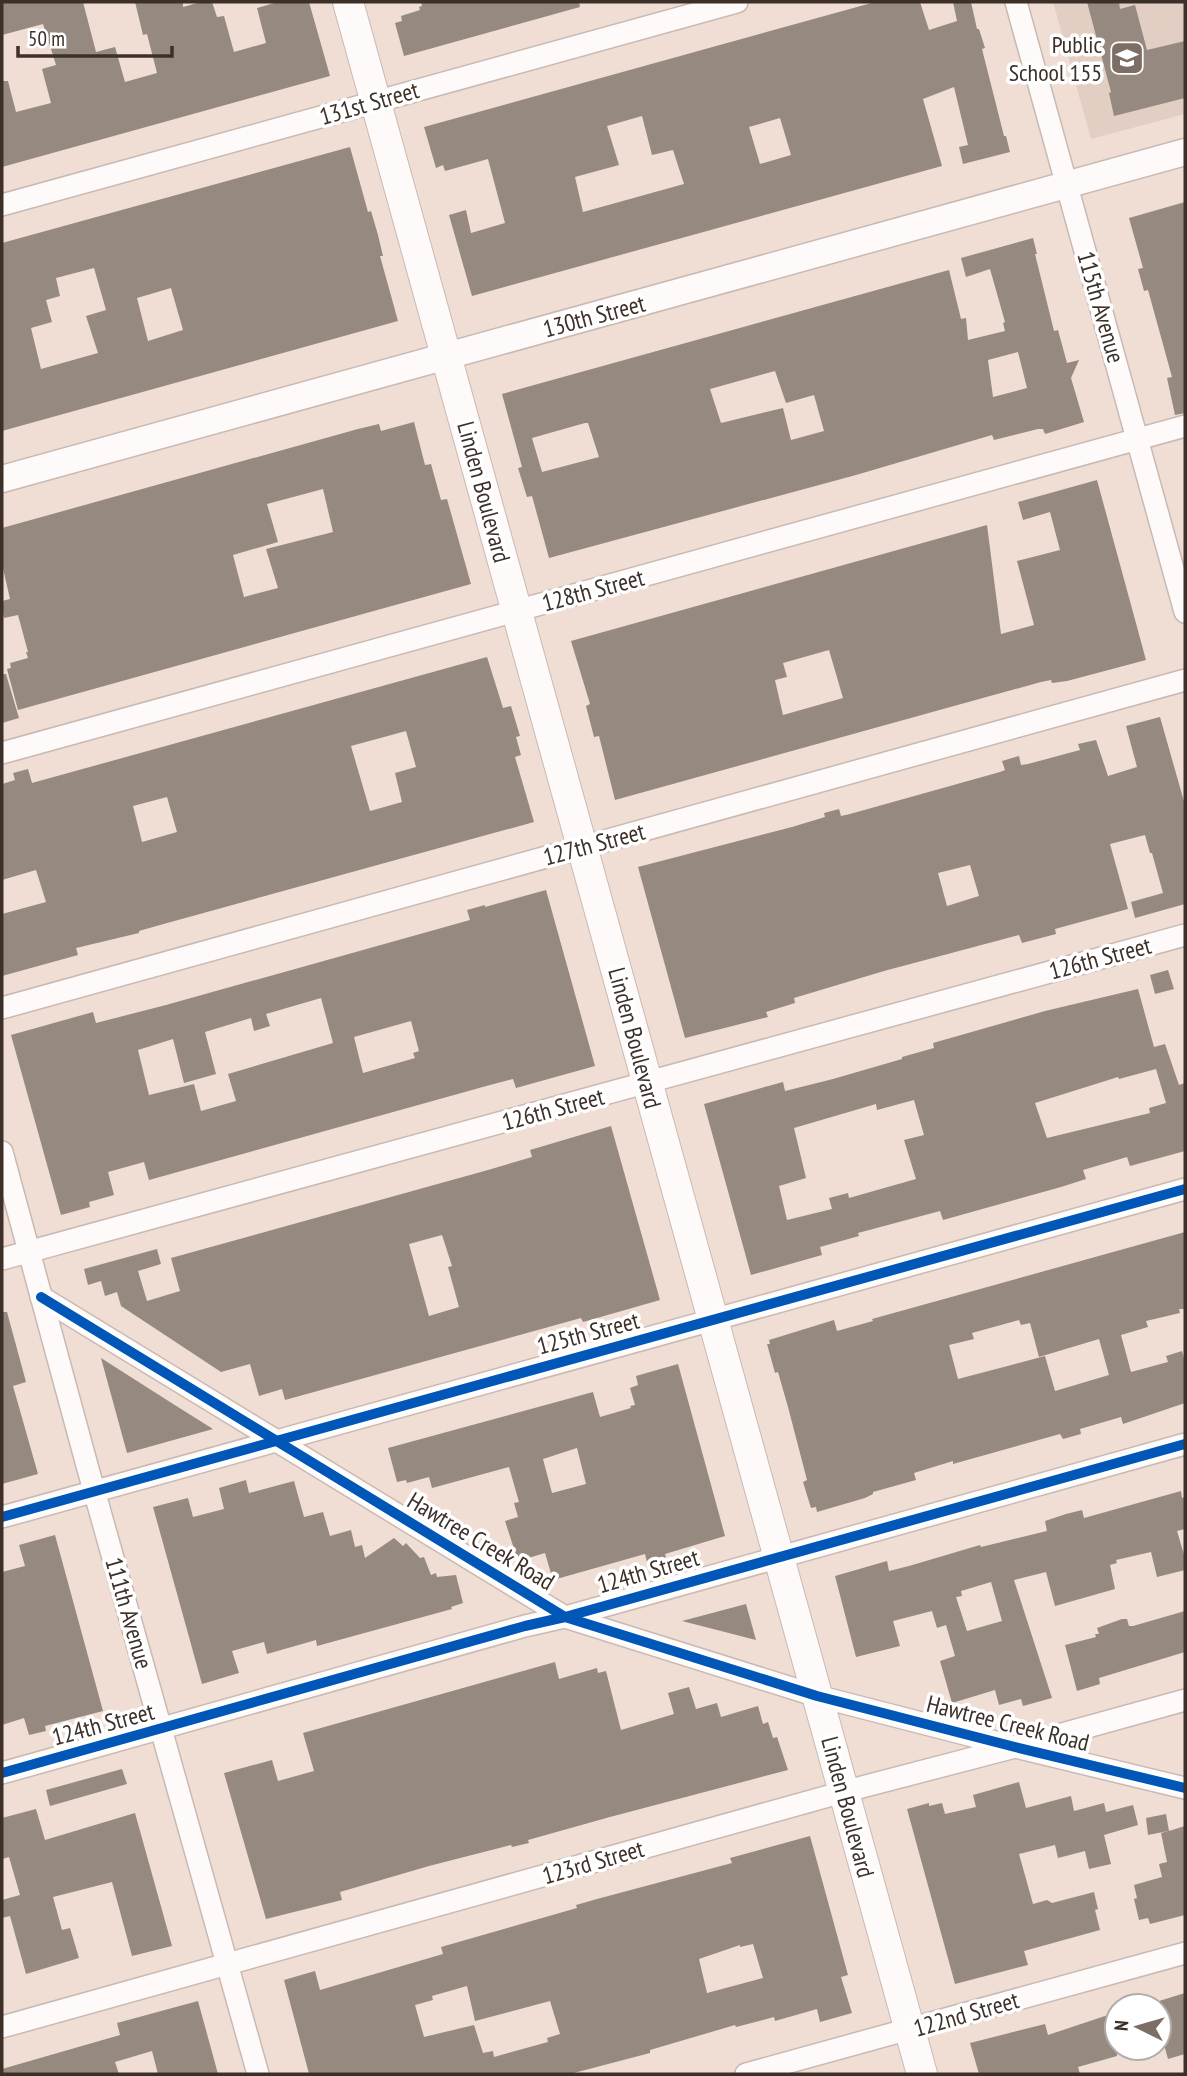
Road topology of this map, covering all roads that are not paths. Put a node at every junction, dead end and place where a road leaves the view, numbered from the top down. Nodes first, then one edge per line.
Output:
1 (348, 2) edge
2 (737, 2) edge
3 (1016, 2) edge
4 (376, 102) junction
5 (1185, 152) edge
6 (1067, 185) junction
7 (2, 205) edge
8 (447, 357) junction
9 (1185, 426) edge
10 (1138, 439) junction
11 (2, 479) edge
12 (517, 611) junction
13 (1185, 612) edge
14 (1185, 680) edge
15 (2, 753) edge
16 (582, 847) junction
17 (1185, 935) edge
18 (2, 1008) edge
19 (648, 1083) junction
20 (2, 1152) edge
21 (1185, 1189) edge
22 (29, 1252) junction
23 (2, 1259) edge
24 (41, 1297) junction
25 (713, 1320) junction
26 (276, 1441) junction
27 (1185, 1444) edge
28 (94, 1492) junction
29 (2, 1517) edge
30 (778, 1556) junction
31 (565, 1617) junction
32 (817, 1696) junction
33 (1185, 1700) edge
34 (161, 1730) junction
35 (1015, 1747) junction
36 (2, 1773) edge
37 (1185, 1788) edge
38 (843, 1791) junction
39 (1185, 1953) edge
40 (228, 1964) junction
41 (2, 2027) edge
42 (909, 2030) junction
43 (258, 2074) edge
44 (746, 2074) edge
45 (922, 2074) edge

1 - 4 main road, Linden Boulevard
2 - 4 street, 131st Street
3 - 6 street, 115th Avenue
4 - 7 street, 131st Street
4 - 8 main road, Linden Boulevard
5 - 6 street, 130th Street
6 - 8 street, 130th Street
6 - 10 street, 115th Avenue
8 - 11 street, 130th Street
8 - 12 main road, Linden Boulevard
9 - 10 street, 128th Street
10 - 12 street, 128th Street
10 - 13 street, 115th Avenue
12 - 15 street, 128th Street
12 - 16 main road, Linden Boulevard
14 - 16 street, 127th Street
16 - 18 street, 127th Street
16 - 19 main road, Linden Boulevard
17 - 19 street, 126th Street
19 - 22 street, 126th Street
19 - 25 main road, Linden Boulevard
20 - 22 street, 111th Avenue
21 - 25 street, 125th Street
22 - 23 street, 126th Street
22 - 24 street, 111th Avenue
24 - 26 street, Hawtree Creek Road
24 - 28 street, 111th Avenue
25 - 26 street, 125th Street
25 - 30 main road, Linden Boulevard
26 - 28 street, 125th Street
26 - 31 street, Hawtree Creek Road
27 - 30 street, 124th Street
28 - 29 street, 125th Street
28 - 34 street, 111th Avenue
30 - 31 street, 124th Street
30 - 32 main road, Linden Boulevard
31 - 32 street, Hawtree Creek Road
31 - 34 street, 124th Street
32 - 35 street, Hawtree Creek Road
32 - 38 main road, Linden Boulevard
33 - 35 street, 123rd Street
34 - 36 street, 124th Street
34 - 40 street, 111th Avenue
35 - 37 street, Hawtree Creek Road
35 - 38 street, 123rd Street
38 - 40 street, 123rd Street
38 - 42 main road, Linden Boulevard
39 - 42 street, 122nd Street
40 - 41 street, 123rd Street
40 - 43 street, 111th Avenue
42 - 44 street, 122nd Street
42 - 45 main road, Linden Boulevard

